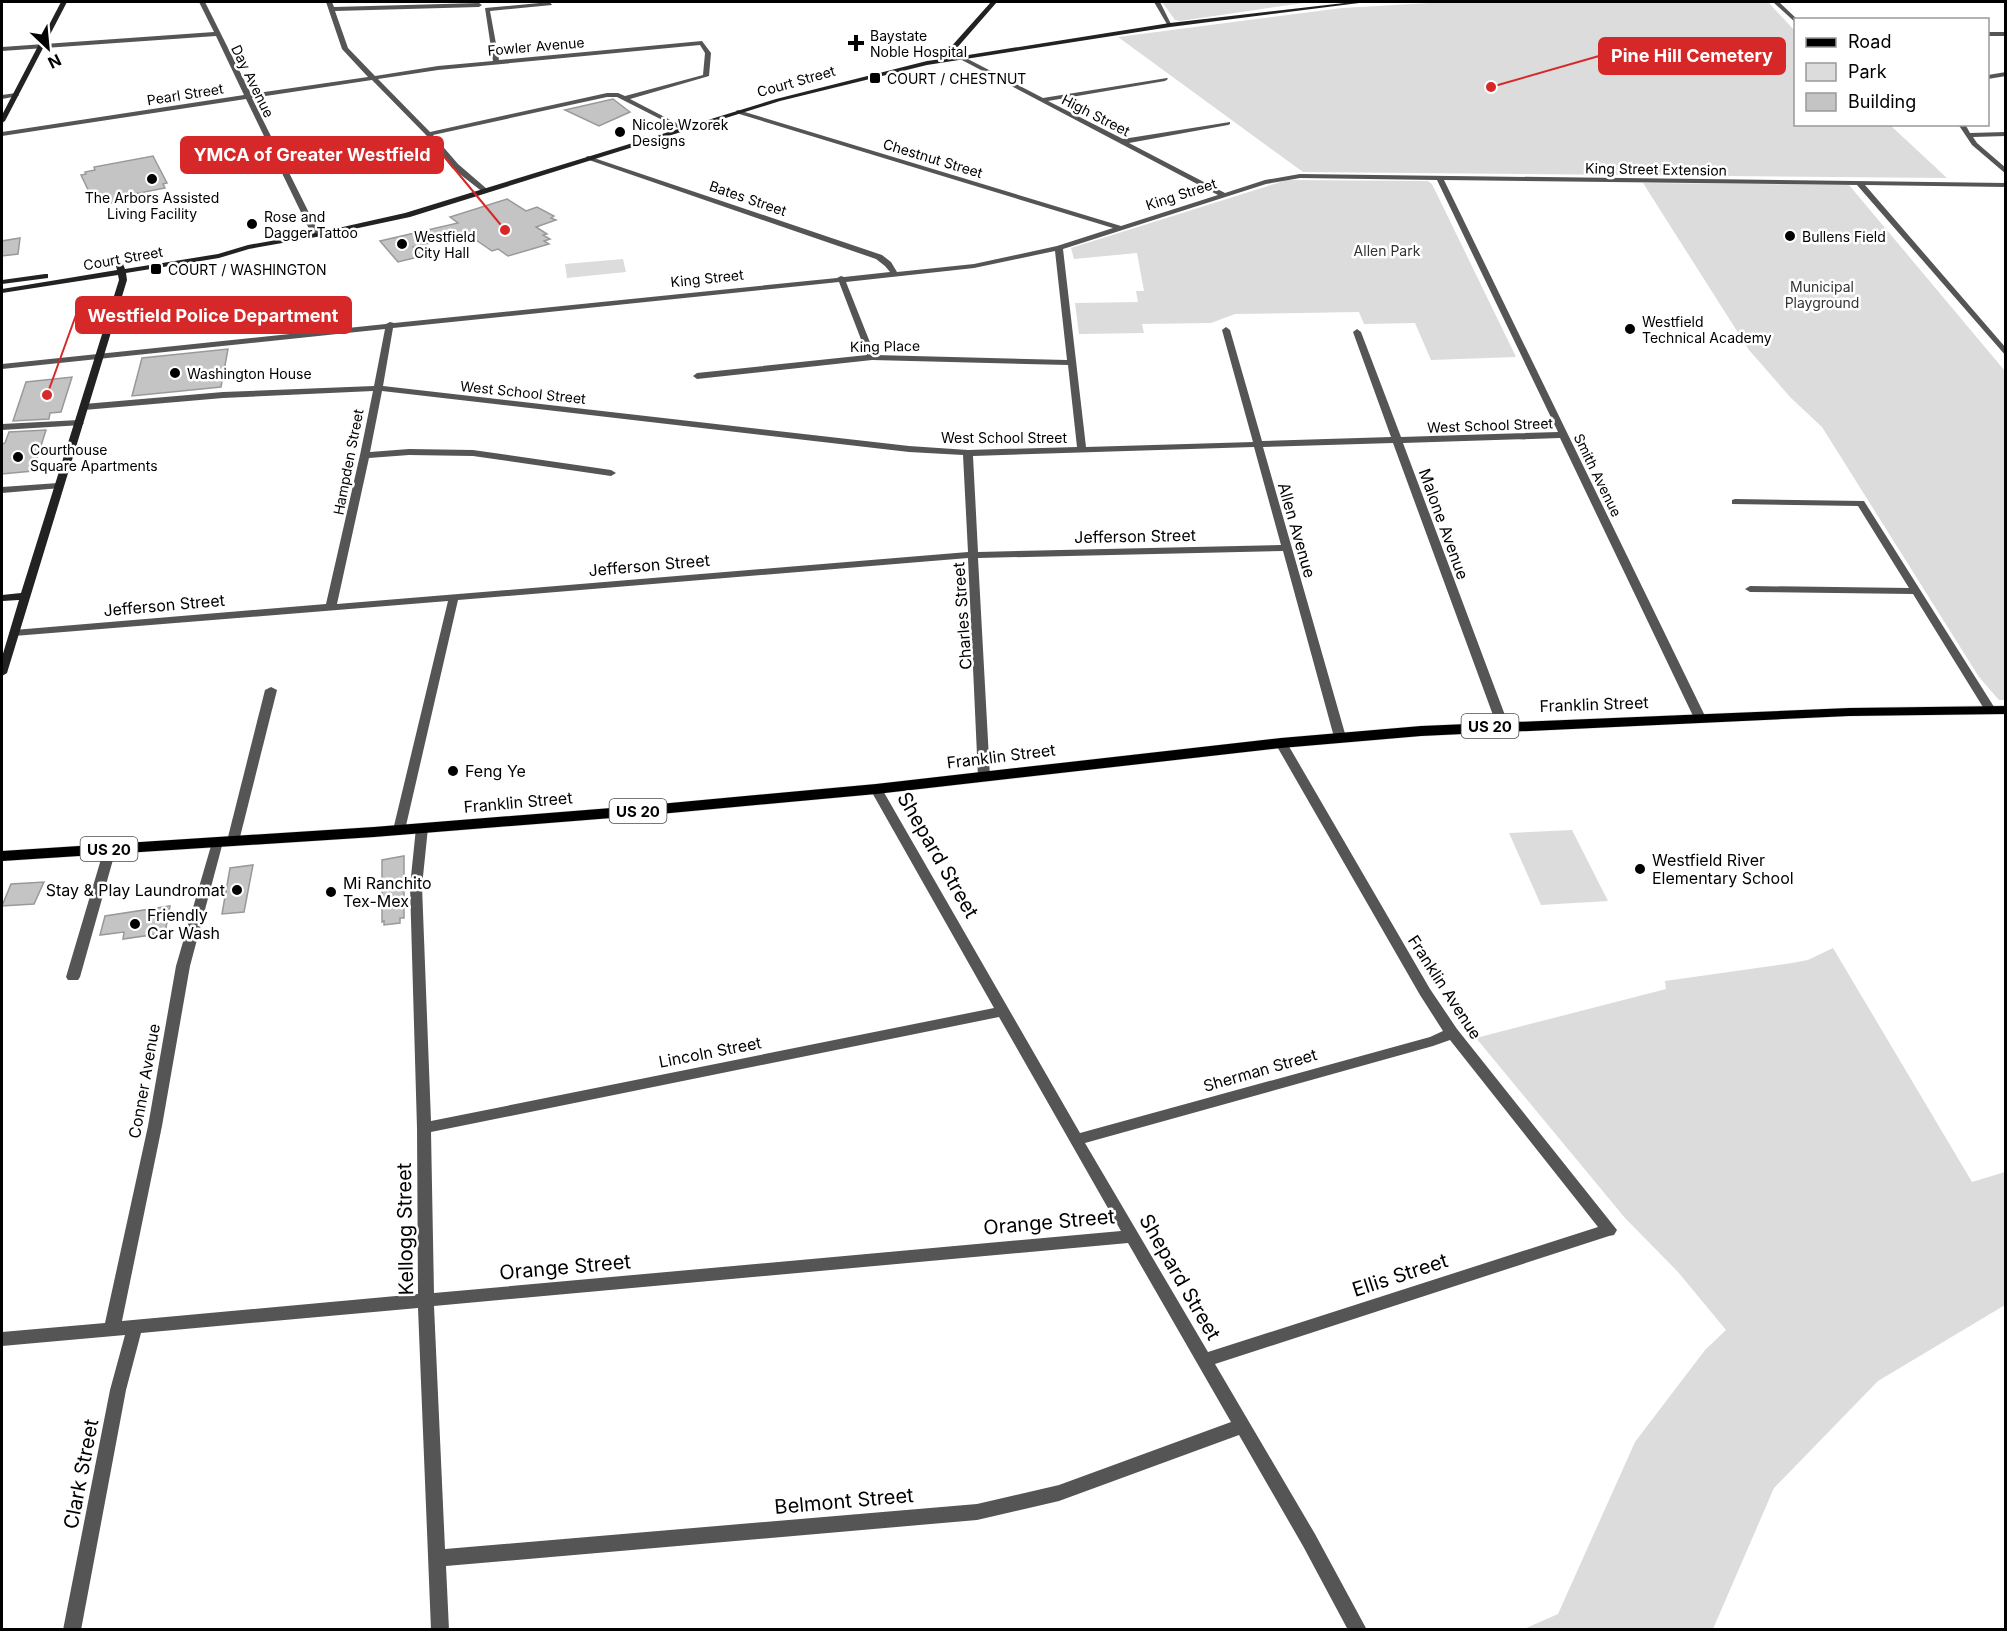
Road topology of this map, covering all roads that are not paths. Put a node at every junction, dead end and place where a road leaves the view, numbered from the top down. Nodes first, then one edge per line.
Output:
1 (64, 2) edge
2 (202, 2) edge
3 (994, 2) edge
4 (1157, 2) edge
5 (1309, 2) edge
6 (1364, 2) edge
7 (1776, 2) edge
8 (550, 4) dead end
9 (330, 5) edge
10 (479, 5) dead end
11 (1316, 6) junction
12 (1794, 19) edge
13 (1170, 25) junction
14 (217, 34) junction
15 (1989, 34) edge
16 (2006, 34) edge
17 (42, 46) junction
18 (2, 49) edge
19 (960, 57) junction
20 (496, 62) junction
21 (2006, 74) edge
22 (1989, 77) edge
23 (373, 78) junction
24 (1165, 79) dead end
25 (16, 95) junction
26 (247, 96) junction
27 (2, 97) edge
28 (626, 98) junction
29 (1040, 100) junction
30 (738, 112) junction
31 (2, 121) edge
32 (1228, 123) dead end
33 (1962, 126) edge
34 (682, 128) junction
35 (2, 134) edge
36 (428, 134) junction
37 (2006, 134) edge
38 (1968, 135) junction
39 (1120, 142) junction
40 (588, 158) junction
41 (2006, 172) edge
42 (1307, 176) joint
43 (1440, 179) junction
44 (1859, 183) junction
45 (2006, 185) edge
46 (484, 192) junction
47 (1222, 194) junction
48 (1120, 228) junction
49 (316, 235) junction
50 (1059, 248) junction
51 (121, 268) junction
52 (894, 273) junction
53 (841, 278) junction
54 (2, 282) edge
55 (13, 285) junction
56 (2, 291) edge
57 (390, 324) junction
58 (1226, 330) dead end
59 (1357, 332) dead end
60 (2006, 354) edge
61 (100, 356) junction
62 (872, 357) junction
63 (1073, 363) junction
64 (2, 366) edge
65 (697, 376) dead end
66 (376, 388) junction
67 (84, 407) junction
68 (79, 423) junction
69 (2, 428) edge
70 (1564, 435) junction
71 (1397, 441) junction
72 (1258, 444) junction
73 (1082, 450) junction
74 (968, 453) junction
75 (365, 454) junction
76 (611, 473) dead end
77 (58, 486) junction
78 (2, 490) edge
79 (1735, 502) dead end
80 (1287, 548) junction
81 (973, 555) junction
82 (1750, 589) dead end
83 (1916, 591) junction
84 (24, 596) junction
85 (454, 596) junction
86 (2, 598) edge
87 (331, 605) junction
88 (14, 633) junction
89 (2, 673) edge
90 (271, 690) dead end
91 (1990, 710) junction
92 (2006, 710) edge
93 (1700, 718) junction
94 (1503, 726) junction
95 (1340, 737) junction
96 (1281, 742) junction
97 (984, 777) junction
98 (876, 789) junction
99 (422, 828) junction
100 (399, 830) junction
101 (225, 842) junction
102 (110, 849) junction
103 (2, 856) edge
104 (73, 977) dead end
105 (1003, 1011) junction
106 (1452, 1033) junction
107 (424, 1128) junction
108 (1076, 1140) junction
109 (1609, 1230) joint
110 (1132, 1236) junction
111 (426, 1301) junction
112 (135, 1327) junction
113 (112, 1329) junction
114 (2, 1339) edge
115 (1204, 1360) junction
116 (1242, 1426) junction
117 (437, 1558) junction
118 (72, 1629) edge
119 (440, 1629) edge
120 (1358, 1629) edge

1 - 17 main road
2 - 14 street, Day Avenue
3 - 19 main road
4 - 13 street
5 - 11 main road
6 - 11 main road, Court Street
7 - 12 street
8 - 20 street
9 - 10 street
9 - 23 street
11 - 13 main road, Court Street
13 - 19 main road, Court Street
14 - 17 street
14 - 26 street, Day Avenue
15 - 16 street
17 - 18 street
17 - 25 main road
19 - 29 street, High Street
19 - 30 main road, Court Street
20 - 23 street, Fowler Avenue
20 - 28 street, Fowler Avenue
21 - 22 street
23 - 26 street, Pearl Street
23 - 36 street
24 - 29 street
25 - 27 street
25 - 31 main road
26 - 35 street, Pearl Street
26 - 49 street, Day Avenue
28 - 34 street
28 - 36 street
29 - 39 street, High Street
30 - 34 main road, Court Street
30 - 48 street, Chestnut Street
32 - 39 street
33 - 38 street
34 - 40 main road, Court Street
36 - 46 street
37 - 38 street
38 - 41 street
39 - 47 street, High Street
40 - 46 main road, Court Street
40 - 52 street, Bates Street
42 - 43 street, King Street Extension
42 - 47 street, King Street
43 - 44 street, King Street Extension
43 - 70 street, Smith Avenue
44 - 45 street, King Street Extension
44 - 60 street
46 - 49 main road, Court Street
47 - 48 street, King Street
48 - 50 street, King Street
49 - 51 main road, Court Street
50 - 52 street, King Street
50 - 63 street
51 - 55 main road, Court Street
51 - 61 main road
52 - 53 street, King Street
53 - 57 street, King Street
53 - 62 street
54 - 55 main road, Court Street
55 - 56 main road, Court Street
57 - 61 street, King Street
57 - 66 street, Hampden Street
58 - 72 street, Allen Avenue
59 - 71 street, Malone Avenue
61 - 64 street, King Street
61 - 67 main road
62 - 63 street, King Place
62 - 65 street, King Place
63 - 73 street
66 - 67 street, West School Street
66 - 74 street, West School Street
66 - 75 street, Hampden Street
67 - 68 main road
68 - 69 street
68 - 77 main road
70 - 71 street, West School Street
70 - 93 street, Smith Avenue
71 - 72 street, West School Street
71 - 94 street, Malone Avenue
72 - 73 street, West School Street
72 - 80 street, Allen Avenue
73 - 74 street, West School Street
74 - 81 street, Charles Street
75 - 76 street
75 - 87 street, Hampden Street
77 - 78 street
77 - 84 main road
79 - 83 street
80 - 81 street, Jefferson Street
80 - 95 street, Allen Avenue
81 - 85 street, Jefferson Street
81 - 97 street, Charles Street
82 - 83 street
83 - 91 street
84 - 86 main road
84 - 88 main road
85 - 87 street, Jefferson Street
85 - 100 street
87 - 88 street, Jefferson Street
88 - 89 main road
90 - 101 street, Conner Avenue
91 - 92 main road, Franklin Street / US 20
91 - 93 main road, Franklin Street / US 20
93 - 94 main road, Franklin Street / US 20
94 - 95 main road, Franklin Street / US 20
95 - 96 main road, Franklin Street / US 20
96 - 97 main road, Franklin Street / US 20
96 - 106 street, Franklin Avenue
97 - 98 main road, Franklin Street / US 20
98 - 99 main road, Franklin Street / US 20
98 - 105 street, Shepard Street
99 - 100 main road, Franklin Street / US 20
99 - 107 street, Kellogg Street
100 - 101 main road, Franklin Street / US 20
101 - 102 main road, Franklin Street / US 20
101 - 113 street, Conner Avenue
102 - 103 main road, Franklin Street / US 20
102 - 104 street
105 - 107 street, Lincoln Street
105 - 108 street, Shepard Street
106 - 108 street, Sherman Street
106 - 109 street, Franklin Avenue
107 - 111 street, Kellogg Street
108 - 110 street, Shepard Street
109 - 115 street, Ellis Street
110 - 111 street, Orange Street
110 - 115 street, Shepard Street
111 - 112 street, Orange Street
111 - 117 street, Kellogg Street
112 - 113 street, Orange Street
112 - 118 street, Clark Street
113 - 114 street, Orange Street
115 - 116 street, Shepard Street
116 - 117 street, Belmont Street
116 - 120 street, Shepard Street
117 - 119 street, Kellogg Street

